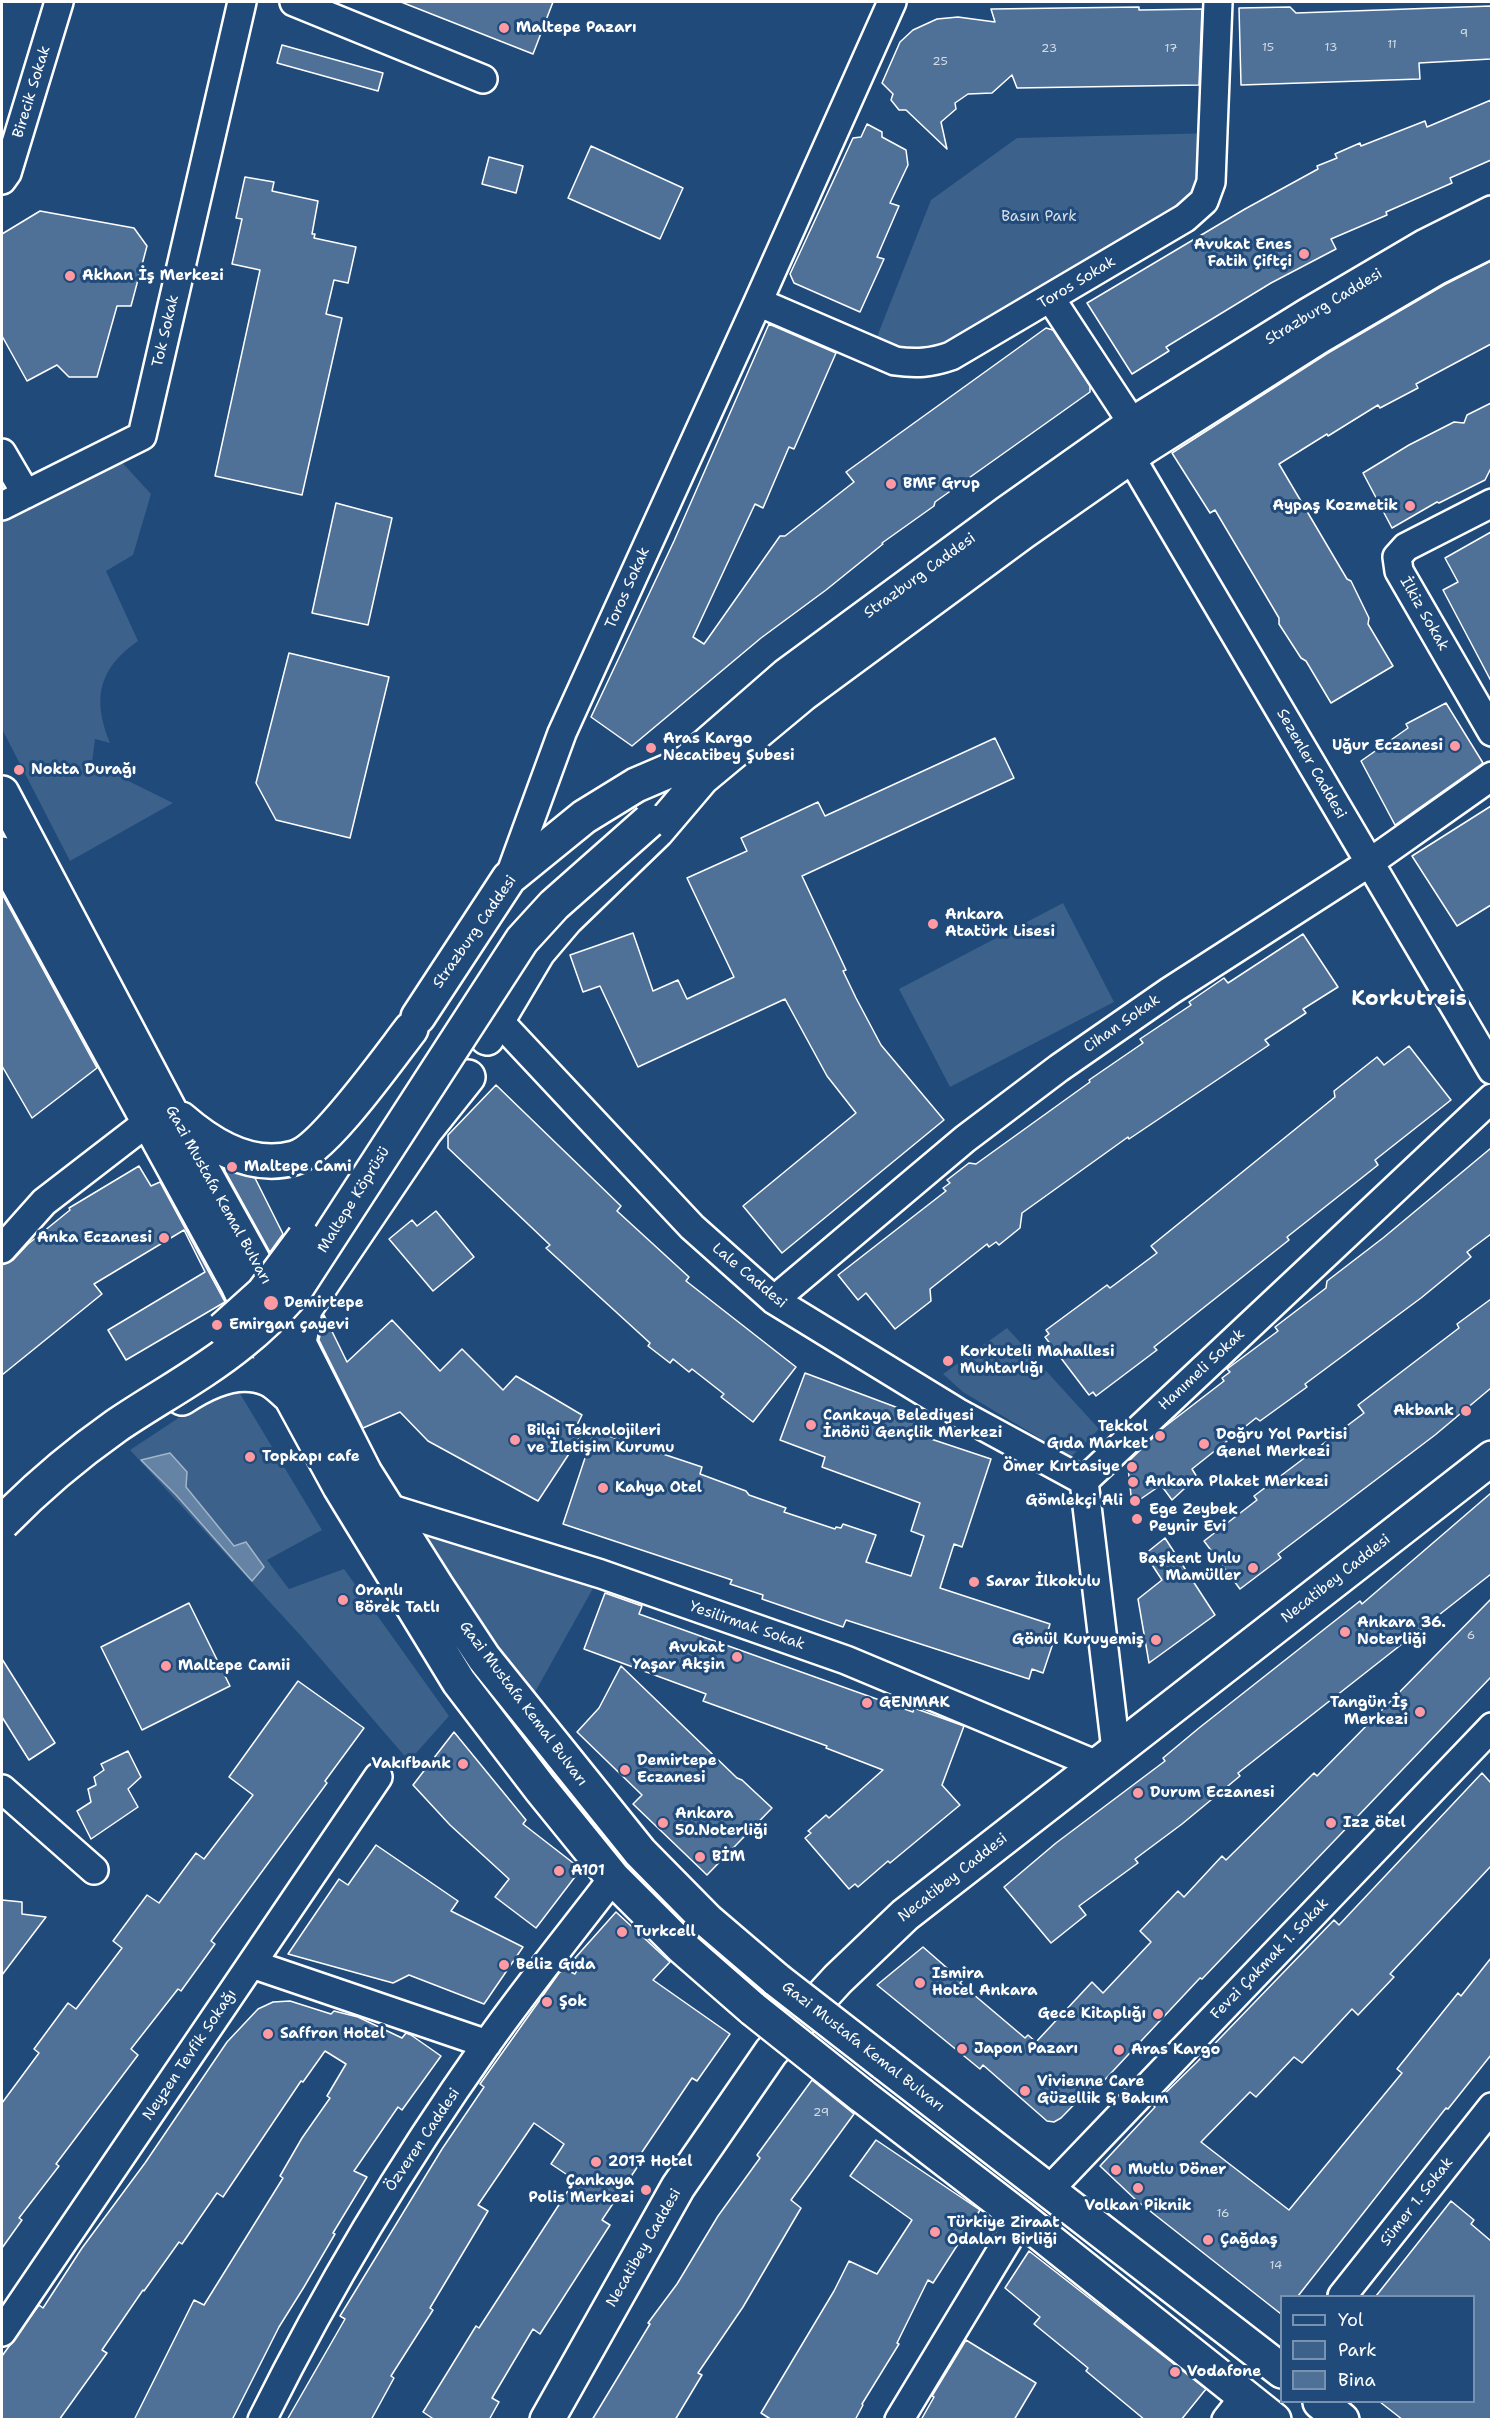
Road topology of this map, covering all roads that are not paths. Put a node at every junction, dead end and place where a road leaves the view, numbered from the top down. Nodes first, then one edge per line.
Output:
1 (59, 2) edge
2 (242, 2) edge
3 (294, 2) edge
4 (892, 2) edge
5 (1218, 2) edge
6 (483, 79) dead end
7 (2, 180) edge
8 (1491, 213) edge
9 (1491, 240) edge
10 (1051, 299) junction
11 (758, 302) junction
12 (1132, 424) junction
13 (2, 453) edge
14 (1130, 456) junction
15 (26, 494) junction
16 (1491, 503) edge
17 (2, 506) edge
18 (1491, 732) edge
19 (694, 771) junction
20 (1491, 776) edge
21 (2, 793) edge
22 (643, 813) junction
23 (2, 854) edge
24 (1369, 863) junction
25 (509, 878) junction
26 (415, 1023) junction
27 (493, 1029) junction
28 (1491, 1070) edge
29 (468, 1077) junction
30 (1491, 1098) edge
31 (159, 1115) junction
32 (2, 1249) edge
33 (774, 1300) junction
34 (299, 1343) junction
35 (291, 1397) junction
36 (1491, 1458) edge
37 (1084, 1481) junction
38 (2, 1493) edge
39 (388, 1508) junction
40 (2, 1523) edge
41 (2, 1539) edge
42 (1491, 1727) edge
43 (1106, 1758) junction
44 (378, 1777) dead end
45 (2, 1790) edge
46 (94, 1870) dead end
47 (613, 1878) junction
48 (252, 1964) junction
49 (487, 2044) junction
50 (1491, 2107) edge
51 (1049, 2190) junction
52 (1021, 2218) junction
53 (1343, 2295) edge
54 (2, 2332) edge
55 (1280, 2370) edge
56 (1321, 2403) edge
57 (1235, 2408) edge
58 (262, 2420) edge
59 (547, 2420) edge
60 (899, 2420) edge
61 (1274, 2420) edge
62 (1342, 2420) edge

1 - 7 street, Birecik Sokak
2 - 15 street, Tok Sokak
3 - 6 street
4 - 11 street, Toros Sokak
5 - 10 street, Toros Sokak
8 - 12 main road, Strazburg Caddesi
9 - 14 main road, Strazburg Caddesi
10 - 11 street, Toros Sokak
10 - 12 street
11 - 25 street, Toros Sokak
12 - 19 main road, Strazburg Caddesi
13 - 15 street
14 - 19 main road, Strazburg Caddesi
14 - 24 street, Sezenler Caddesi
15 - 17 street, Tok Sokak
16 - 18 street, İlkiz Sokak
19 - 22 main road
19 - 25 main road, Strazburg Caddesi
19 - 27 main road, Strazburg Caddesi
20 - 24 street, Cihan Sokak
21 - 31 main road, Gazi Mustafa Kemal Bulvarı
22 - 38 main road, Maltepe Köprüsü, bridge
22 - 40 main road, Maltepe Köprüsü, bridge
23 - 31 main road, Gazi Mustafa Kemal Bulvarı
24 - 28 street, Sezenler Caddesi
24 - 33 street, Cihan Sokak
25 - 26 main road, Strazburg Caddesi
26 - 27 main road
26 - 29 main road
26 - 31 main road, Strazburg Caddesi
27 - 29 main road
27 - 33 street, Lale Caddesi
29 - 34 main road
30 - 37 street, Hanımeli Sokak
31 - 32 street
31 - 34 main road, Gazi Mustafa Kemal Bulvarı
31 - 35 main road, Gazi Mustafa Kemal Bulvarı
33 - 37 street, Lale Caddesi
34 - 39 main road, Gazi Mustafa Kemal Bulvarı
35 - 41 main road
35 - 47 main road, Gazi Mustafa Kemal Bulvarı
36 - 43 main road, Necatibey Caddesi
37 - 43 street
39 - 43 street, Yesilirmak Sokak
39 - 51 main road, Gazi Mustafa Kemal Bulvarı, bridge
42 - 51 street, Fevzi Çakmak 1. Sokak
43 - 59 main road, Necatibey Caddesi
44 - 48 street, Neyzen Tevfik Sokağı
45 - 46 street
47 - 49 street, Özveren Caddesi
47 - 52 main road, Gazi Mustafa Kemal Bulvarı, bridge
48 - 49 street
48 - 54 street, Neyzen Tevfik Sokağı
49 - 58 street, Özveren Caddesi
50 - 53 street, Sümer 1. Sokak
51 - 55 main road, Gazi Mustafa Kemal Bulvarı
52 - 57 main road, Gazi Mustafa Kemal Bulvarı
52 - 60 street
56 - 62 main road
57 - 61 main road, Gazi Mustafa Kemal Bulvarı

